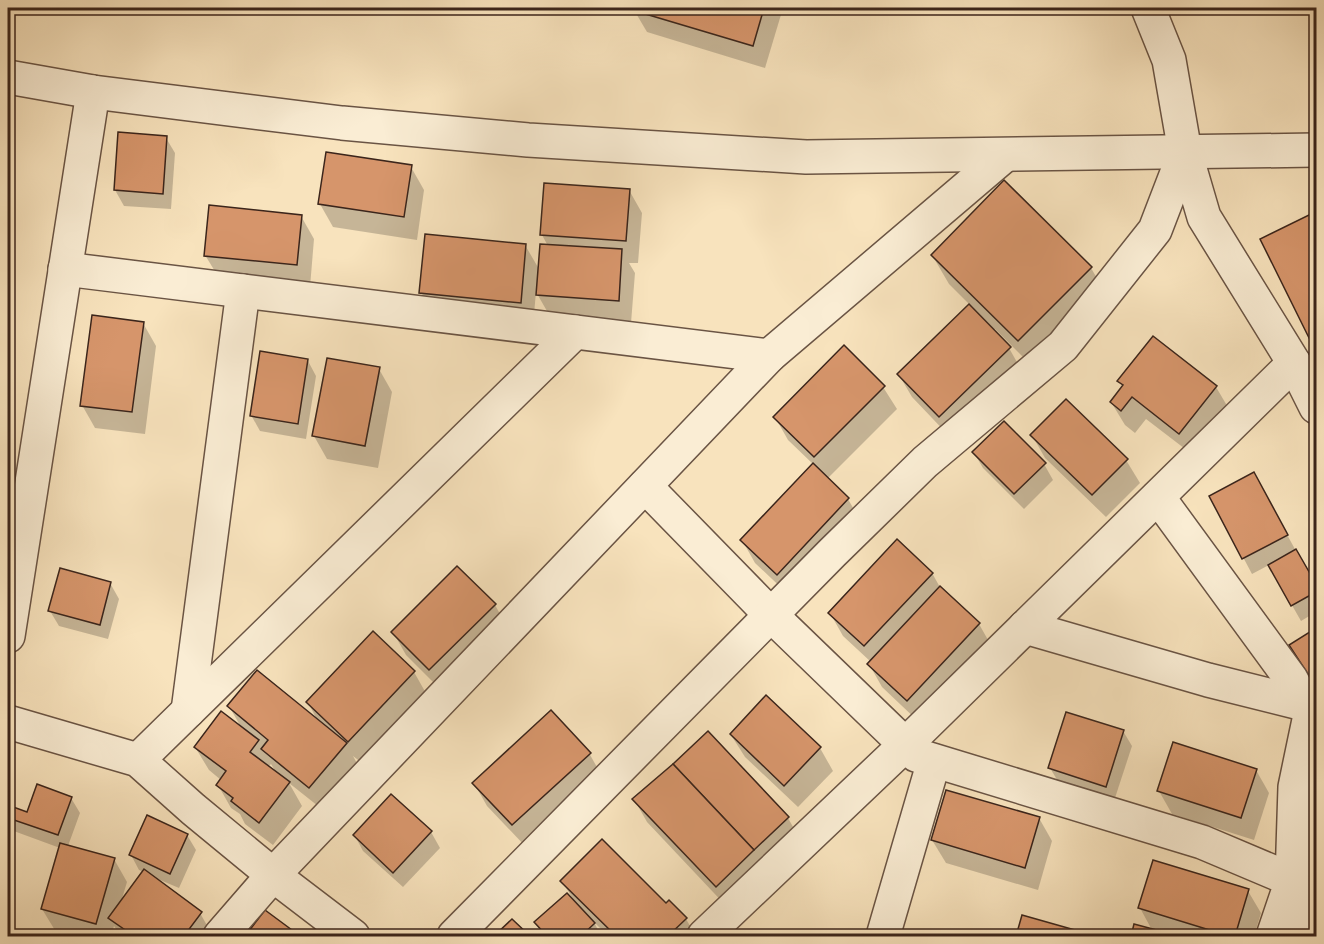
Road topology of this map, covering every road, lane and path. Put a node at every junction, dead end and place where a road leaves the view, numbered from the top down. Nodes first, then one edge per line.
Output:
1 (1148, 8) edge
2 (8, 77) edge
3 (93, 92) junction
4 (1317, 150) edge
5 (1185, 152) junction
6 (1005, 155) junction
7 (1204, 217) junction
8 (1155, 230) junction
9 (65, 269) junction
10 (243, 291) junction
11 (575, 332) junction
12 (769, 356) junction
13 (1294, 363) junction
14 (1317, 407) edge
15 (645, 486) junction
16 (1158, 497) junction
17 (771, 615) junction
18 (1024, 627) junction
19 (8, 636) edge
20 (1310, 702) edge
21 (188, 711) junction
22 (8, 722) edge
23 (905, 745) junction
24 (138, 760) junction
25 (934, 761) junction
26 (273, 875) junction
27 (1304, 875) edge
28 (219, 936) edge
29 (353, 936) edge
30 (454, 936) edge
31 (704, 936) edge
32 (883, 936) edge
33 (1274, 936) edge
34 (1308, 936) edge

1 - 5 street
2 - 3 street
3 - 6 street
3 - 9 street
4 - 5 street
5 - 6 street
5 - 7 street
5 - 8 street
6 - 12 street
7 - 8 street
7 - 13 street
8 - 17 street
9 - 10 street
9 - 19 street
10 - 11 street
10 - 21 street
11 - 12 street
11 - 21 street
12 - 15 street
13 - 14 street
13 - 16 street
15 - 17 street
15 - 26 street
16 - 18 street
16 - 20 street
17 - 23 street
17 - 30 street
18 - 20 street
18 - 23 street
20 - 27 street
21 - 24 street
22 - 24 street
23 - 25 street
23 - 31 street
24 - 26 street
25 - 27 street
25 - 32 street
26 - 28 street
26 - 29 street
27 - 33 street
27 - 34 street

